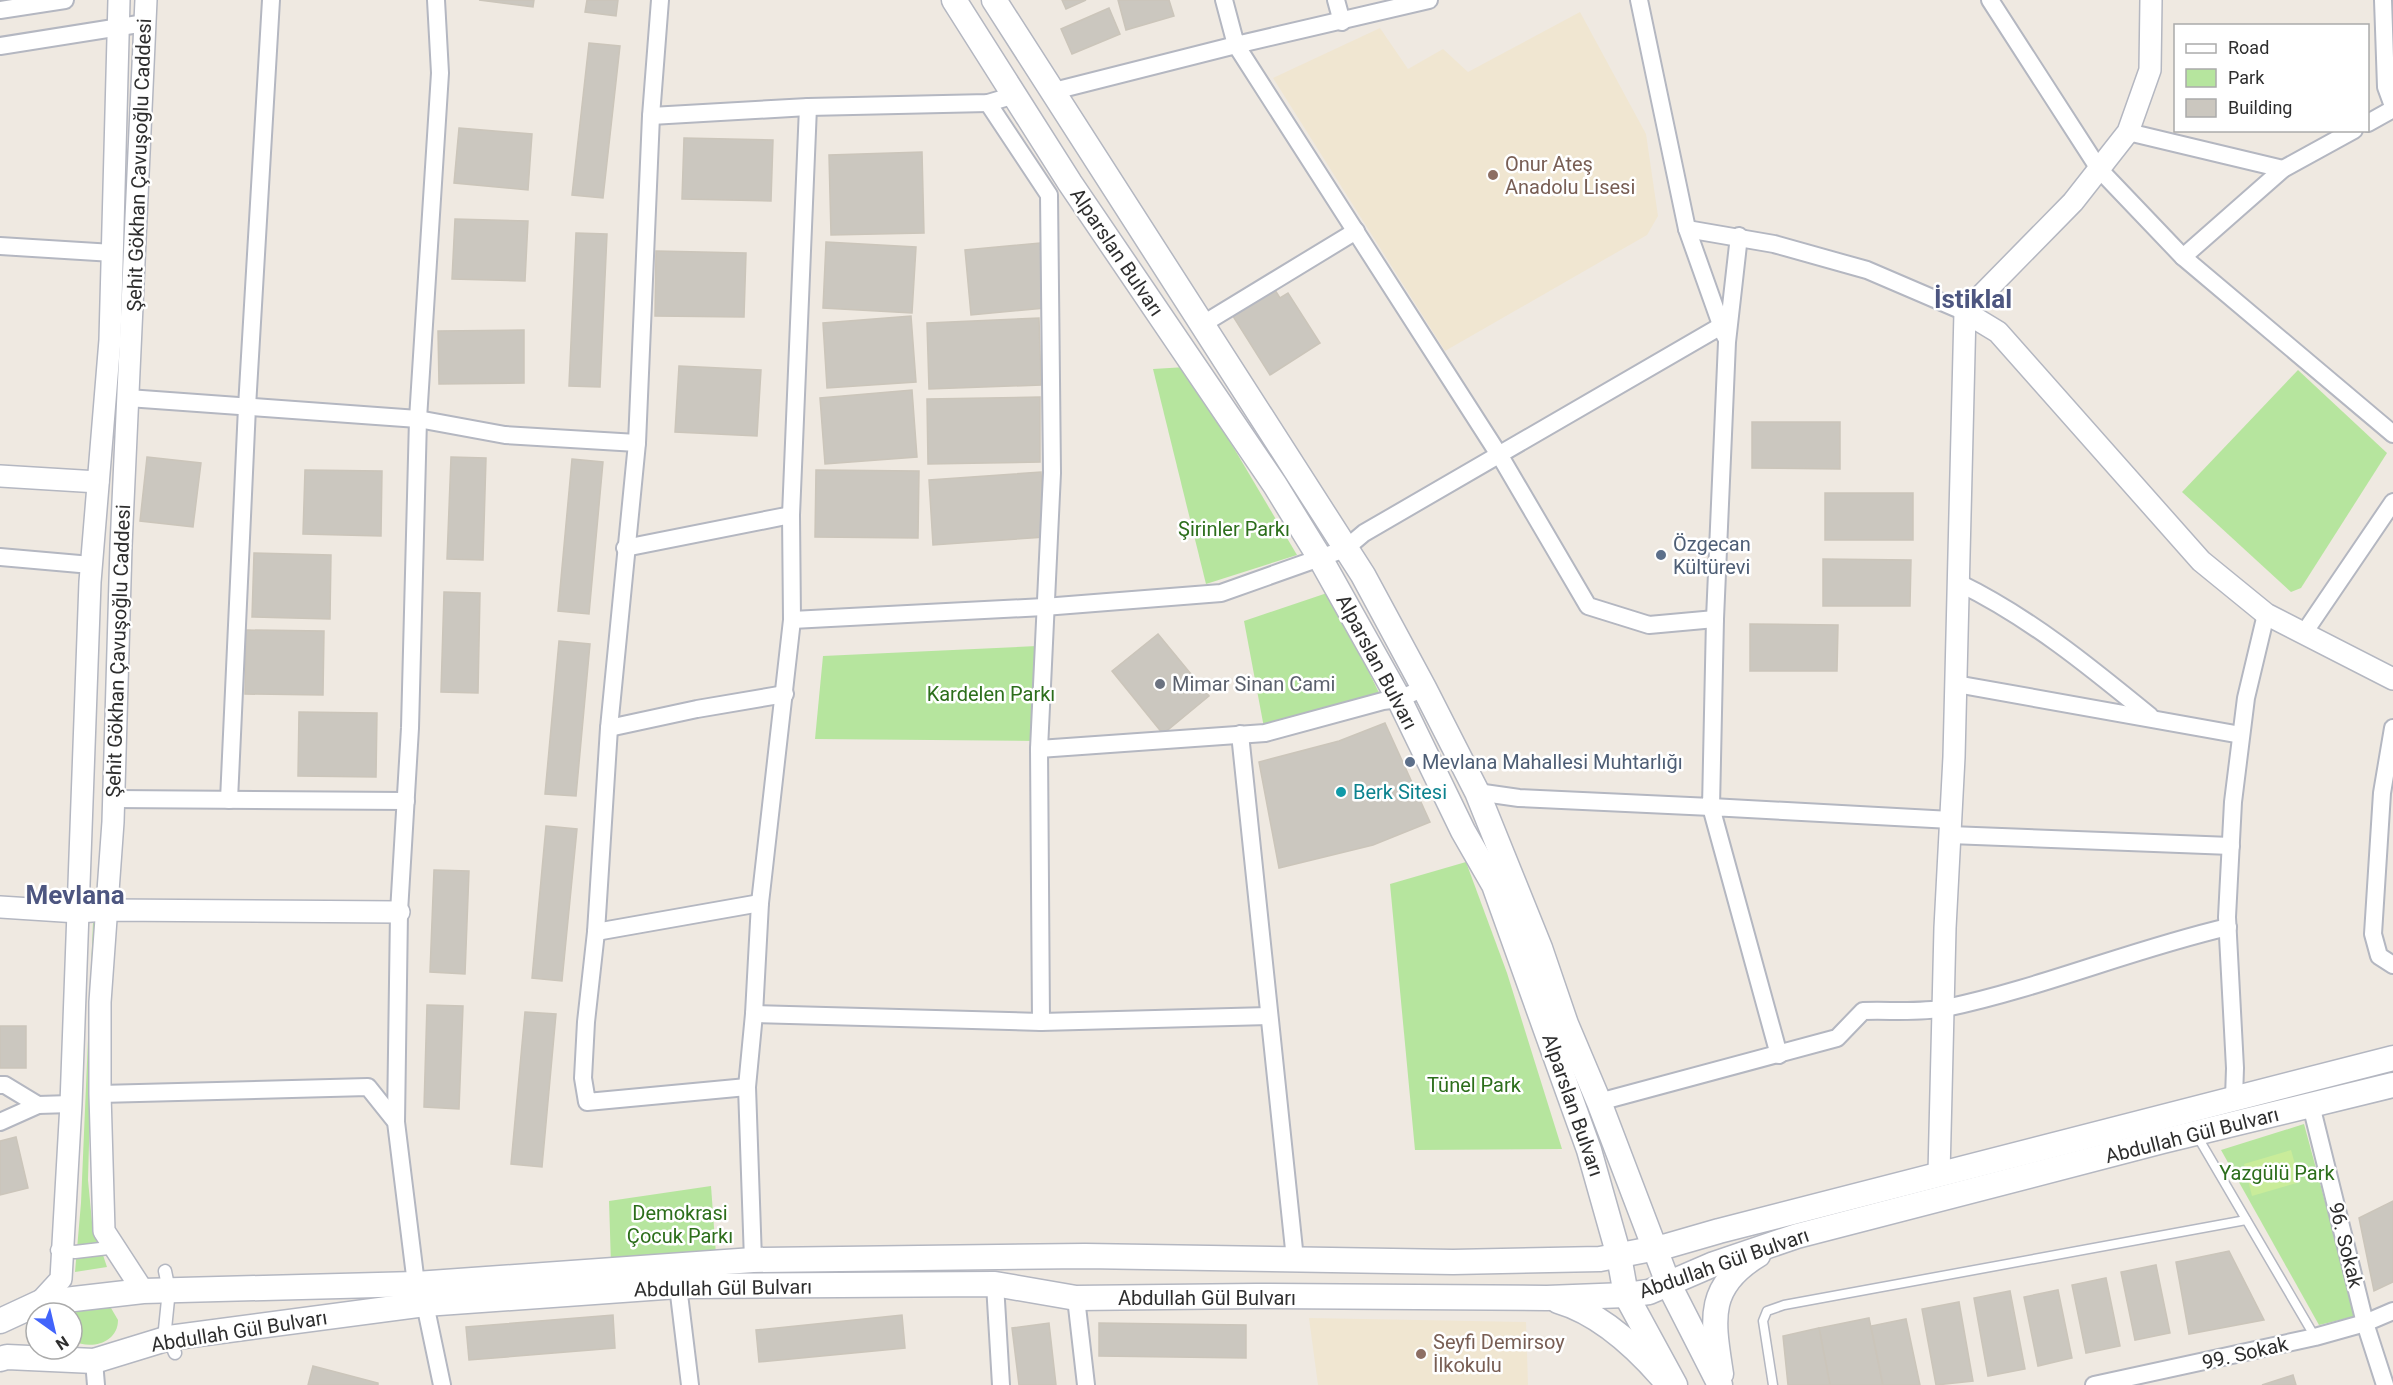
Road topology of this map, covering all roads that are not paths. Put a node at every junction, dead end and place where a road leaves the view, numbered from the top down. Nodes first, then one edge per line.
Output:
1 (65, 0) edge
2 (119, 0) edge
3 (146, 0) edge
4 (271, 0) edge
5 (436, 0) edge
6 (660, 0) edge
7 (954, 0) edge
8 (994, 0) edge
9 (1224, 0) edge
10 (1336, 0) edge
11 (1429, 0) edge
12 (1639, 0) edge
13 (1990, 0) edge
14 (2151, 0) edge
15 (2383, 0) edge
16 (0, 10) edge
17 (1342, 22) junction
18 (145, 23) junction
19 (118, 27) junction
20 (1236, 45) junction
21 (0, 46) edge
22 (1054, 90) junction
23 (1015, 95) junction
24 (988, 103) junction
25 (808, 108) junction
26 (2393, 108) edge
27 (651, 116) junction
28 (2369, 122) edge
29 (2128, 132) junction
30 (2350, 132) edge
31 (2099, 169) junction
32 (2283, 169) junction
33 (1070, 183) junction
34 (1049, 195) junction
35 (1687, 229) junction
36 (1356, 231) junction
37 (1739, 236) junction
38 (0, 246) edge
39 (113, 253) junction
40 (2183, 257) junction
41 (1965, 312) junction
42 (1203, 324) junction
43 (1721, 326) junction
44 (1727, 342) junction
45 (128, 399) junction
46 (247, 407) junction
47 (418, 419) junction
48 (2393, 434) edge
49 (637, 443) junction
50 (1498, 454) junction
51 (0, 476) edge
52 (98, 482) junction
53 (2393, 502) edge
54 (791, 515) junction
55 (625, 548) junction
56 (1345, 549) junction
57 (0, 557) edge
58 (1320, 558) junction
59 (91, 565) junction
60 (1959, 583) junction
61 (1044, 607) junction
62 (2266, 615) junction
63 (1715, 619) junction
64 (792, 620) junction
65 (2304, 633) junction
66 (2393, 679) edge
67 (1956, 684) junction
68 (1424, 688) junction
69 (785, 694) junction
70 (1399, 699) junction
71 (2152, 718) junction
72 (609, 728) junction
73 (2393, 728) edge
74 (1240, 734) junction
75 (2241, 735) junction
76 (1039, 749) junction
77 (1477, 792) junction
78 (113, 799) junction
79 (229, 800) junction
80 (406, 801) junction
81 (1711, 807) junction
82 (1950, 827) junction
83 (2231, 846) junction
84 (760, 903) junction
85 (0, 907) edge
86 (106, 910) junction
87 (78, 912) junction
88 (399, 912) junction
89 (2228, 927) junction
90 (596, 932) junction
91 (2393, 965) edge
92 (1944, 1008) junction
93 (754, 1014) junction
94 (1269, 1016) junction
95 (1041, 1022) junction
96 (1779, 1055) junction
97 (2393, 1058) edge
98 (2393, 1084) edge
99 (0, 1085) edge
100 (747, 1088) junction
101 (100, 1094) junction
102 (2234, 1098) junction
103 (1599, 1102) junction
104 (71, 1104) junction
105 (38, 1105) junction
106 (2311, 1105) junction
107 (0, 1122) edge
108 (396, 1122) junction
109 (2196, 1134) junction
110 (1939, 1174) junction
111 (2246, 1220) junction
112 (1797, 1236) junction
113 (120, 1246) junction
114 (1654, 1249) junction
115 (59, 1250) junction
116 (1619, 1256) junction
117 (1295, 1259) junction
118 (753, 1260) junction
119 (167, 1281) junction
120 (1668, 1283) junction
121 (995, 1284) junction
122 (678, 1286) junction
123 (143, 1291) junction
124 (420, 1294) junction
125 (1626, 1295) junction
126 (1076, 1298) junction
127 (1547, 1298) junction
128 (41, 1301) edge
129 (56, 1301) edge
130 (24, 1310) edge
131 (2393, 1311) edge
132 (0, 1321) edge
133 (2366, 1323) junction
134 (2315, 1337) junction
135 (172, 1345) junction
136 (0, 1359) edge
137 (95, 1373) edge
138 (2146, 1380) edge
139 (442, 1385) edge
140 (690, 1385) edge
141 (1001, 1385) edge
142 (1086, 1385) edge
143 (1670, 1385) edge
144 (1676, 1385) edge
145 (1722, 1385) edge
146 (1773, 1385) edge
147 (2094, 1385) edge
148 (2385, 1385) edge

1 - 16 street
2 - 19 street
3 - 18 street, Şehit Gökhan Çavuşoğlu Caddesi
4 - 46 street
5 - 47 street
6 - 27 street
7 - 23 main road, Alparslan Bulvarı
8 - 22 main road, Alparslan Bulvarı
9 - 20 street
10 - 17 street
11 - 17 street
12 - 35 street
13 - 31 street
14 - 29 street
15 - 26 street
17 - 20 street
18 - 19 street
18 - 45 street, Şehit Gökhan Çavuşoğlu Caddesi
19 - 21 street
19 - 39 street
20 - 22 street
20 - 36 street
22 - 42 main road, Alparslan Bulvarı
23 - 24 street
23 - 33 main road, Alparslan Bulvarı
24 - 25 street
24 - 34 street
25 - 27 street
25 - 54 street
26 - 28 street
27 - 49 street
29 - 31 street
29 - 32 street
30 - 32 street
31 - 40 street
31 - 41 street
32 - 40 street
33 - 34 street
33 - 58 main road, Alparslan Bulvarı
34 - 61 street
35 - 37 street
35 - 43 street
36 - 42 street
36 - 50 street
37 - 41 street
37 - 44 street
38 - 39 street
39 - 52 street
40 - 48 street
41 - 60 street
41 - 62 street
42 - 56 main road, Alparslan Bulvarı
43 - 44 street
43 - 50 street
44 - 63 street
45 - 46 street
45 - 78 street, Şehit Gökhan Çavuşoğlu Caddesi
46 - 47 street
46 - 79 street
47 - 49 street
47 - 80 street
49 - 55 street
50 - 56 street
50 - 63 street
51 - 52 street
52 - 59 street
53 - 65 street
54 - 55 street
54 - 64 street
55 - 72 street
56 - 58 street
56 - 68 main road, Alparslan Bulvarı
57 - 59 street
58 - 61 street
58 - 70 main road, Alparslan Bulvarı
59 - 87 street
60 - 67 street
60 - 71 street
61 - 64 street
61 - 76 street
62 - 65 street
62 - 75 street
63 - 81 street
64 - 69 street
65 - 66 street
67 - 71 street
67 - 82 street
68 - 70 street
68 - 77 main road, Alparslan Bulvarı
69 - 72 street
69 - 84 street
70 - 74 street
70 - 116 main road, Alparslan Bulvarı
71 - 75 street
72 - 90 street
73 - 91 street
74 - 76 street
74 - 94 street
75 - 83 street
76 - 95 street
77 - 81 street
77 - 103 main road, Alparslan Bulvarı
78 - 79 street
78 - 86 street, Şehit Gökhan Çavuşoğlu Caddesi
79 - 80 street
80 - 88 street
81 - 82 street
81 - 96 street
82 - 83 street
82 - 92 street
83 - 89 street
84 - 90 street
84 - 93 street
85 - 87 street
86 - 87 street
86 - 88 street
86 - 101 street, Şehit Gökhan Çavuşoğlu Caddesi
87 - 104 street
88 - 108 street
89 - 92 street
89 - 102 street
90 - 100 street
92 - 96 street
92 - 110 street
93 - 95 street
93 - 100 street
94 - 95 street
94 - 117 street
96 - 103 street
97 - 102 main road, Abdullah Gül Bulvarı
98 - 106 main road, Abdullah Gül Bulvarı
99 - 105 street
100 - 118 street
101 - 108 street
101 - 113 street, Şehit Gökhan Çavuşoğlu Caddesi
102 - 110 main road, Abdullah Gül Bulvarı
103 - 114 main road, Alparslan Bulvarı
104 - 105 street
104 - 115 street
105 - 107 street
106 - 109 main road, Abdullah Gül Bulvarı
106 - 133 street, 96. Sokak
108 - 124 street
109 - 111 lane
109 - 112 main road, Abdullah Gül Bulvarı
110 - 114 main road, Abdullah Gül Bulvarı
111 - 134 lane
111 - 146 lane
112 - 120 main road, Abdullah Gül Bulvarı
112 - 145 main road
113 - 115 street
113 - 123 street, Şehit Gökhan Çavuşoğlu Caddesi
114 - 116 main road, Abdullah Gül Bulvarı
114 - 120 main road, Alparslan Bulvarı
115 - 128 street
116 - 117 main road, Abdullah Gül Bulvarı
116 - 125 main road, Alparslan Bulvarı
117 - 118 main road, Abdullah Gül Bulvarı
118 - 124 main road, Abdullah Gül Bulvarı
119 - 123 main road, Abdullah Gül Bulvarı
119 - 124 main road, Abdullah Gül Bulvarı
119 - 135 street
120 - 125 main road, Abdullah Gül Bulvarı
120 - 145 main road, Alparslan Bulvarı
121 - 122 main road, Abdullah Gül Bulvarı
121 - 126 main road, Abdullah Gül Bulvarı
121 - 141 street
122 - 124 main road, Abdullah Gül Bulvarı
122 - 140 street
123 - 129 main road, Abdullah Gül Bulvarı
124 - 135 main road, Abdullah Gül Bulvarı
124 - 139 street
125 - 127 main road, Abdullah Gül Bulvarı
125 - 144 main road, Alparslan Bulvarı
126 - 127 main road, Abdullah Gül Bulvarı
126 - 142 street
127 - 143 main road
130 - 132 main road, Abdullah Gül Bulvarı
131 - 133 street, 99. Sokak
133 - 134 street, 99. Sokak
133 - 148 street, 96. Sokak
134 - 138 street, 99. Sokak
135 - 137 main road, Abdullah Gül Bulvarı
136 - 137 main road, Abdullah Gül Bulvarı
138 - 147 street, 99. Sokak

